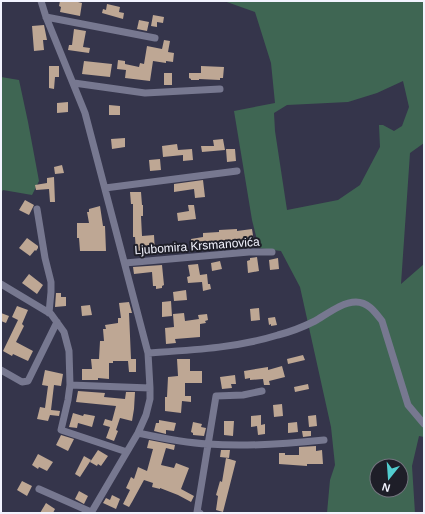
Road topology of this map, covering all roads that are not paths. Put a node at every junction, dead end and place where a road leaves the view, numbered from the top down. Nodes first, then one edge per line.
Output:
1 (41, 1) edge
2 (46, 17) junction
3 (155, 38) dead end
4 (74, 83) junction
5 (220, 89) dead end
6 (237, 171) dead end
7 (105, 188) junction
8 (37, 209) dead end
9 (272, 252) dead end
10 (125, 263) junction
11 (1, 284) edge
12 (49, 313) junction
13 (57, 322) junction
14 (148, 353) junction
15 (1, 370) edge
16 (70, 385) junction
17 (150, 388) junction
18 (262, 391) dead end
19 (424, 424) edge
20 (138, 433) junction
21 (324, 440) dead end
22 (208, 444) junction
23 (127, 452) junction
24 (39, 489) dead end
25 (91, 513) edge
26 (200, 513) edge

1 - 2 street, Ljubomira Krsmanovića
2 - 3 street
2 - 4 street, Ljubomira Krsmanovića
4 - 5 street
4 - 7 street, Ljubomira Krsmanovića
6 - 7 street
7 - 10 street, Ljubomira Krsmanovića
8 - 12 street
9 - 10 street, Ljubomira Krsmanovića
10 - 14 street, Ljubomira Krsmanovića
11 - 12 street
12 - 13 street
13 - 15 street
13 - 16 street
14 - 17 street, Ljubomira Krsmanovića
14 - 19 street
16 - 17 street
16 - 23 street
17 - 20 street, Ljubomira Krsmanovića
18 - 22 street
20 - 22 street
20 - 23 street, Ljubomira Krsmanovića
21 - 22 street
22 - 26 street
23 - 25 street, Ljubomira Krsmanovića
24 - 25 street, Ljubomira Krsmanovića

